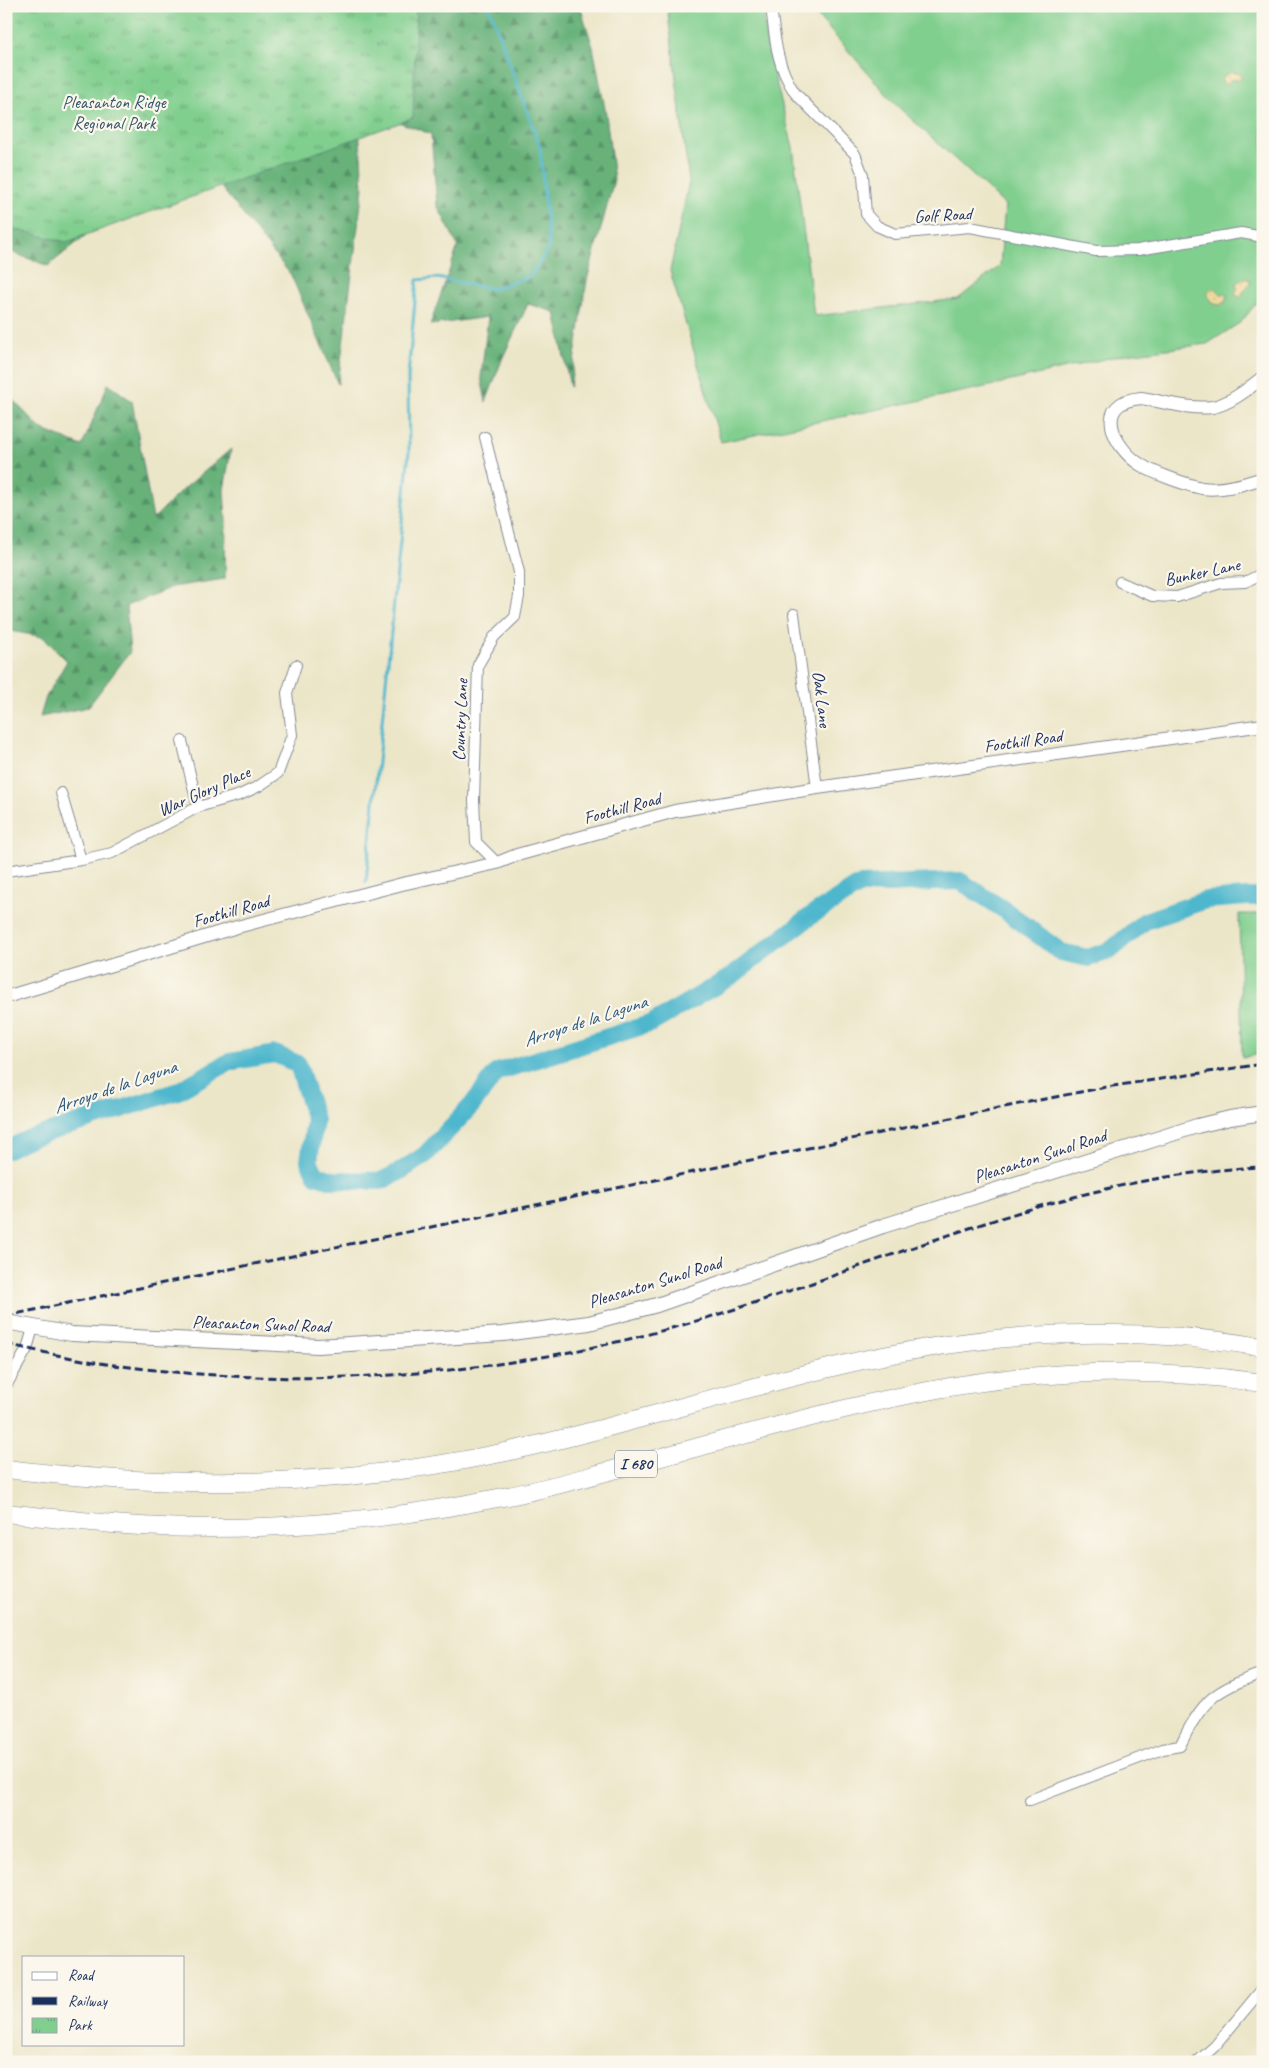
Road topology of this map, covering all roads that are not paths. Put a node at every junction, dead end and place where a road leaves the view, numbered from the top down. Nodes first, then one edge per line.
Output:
1 (771, 6) edge
2 (1263, 237) edge
3 (1263, 377) edge
4 (485, 437) dead end
5 (1263, 478) edge
6 (1263, 573) edge
7 (1120, 582) dead end
8 (794, 614) dead end
9 (296, 665) dead end
10 (1263, 725) edge
11 (182, 741) dead end
12 (817, 788) junction
13 (61, 793) dead end
14 (198, 807) junction
15 (81, 860) junction
16 (497, 863) junction
17 (6, 871) edge
18 (6, 996) edge
19 (1263, 1113) edge
20 (6, 1322) edge
21 (33, 1328) junction
22 (1263, 1347) edge
23 (1263, 1383) edge
24 (6, 1386) edge
25 (6, 1468) edge
26 (6, 1513) edge
27 (1263, 1673) edge
28 (1030, 1800) dead end
29 (1263, 1988) edge
30 (1198, 2062) edge

1 - 2 street, Golf Road
3 - 5 street
4 - 16 street, Country Lane
6 - 7 street, Bunker Lane
8 - 12 street, Oak Lane
9 - 14 street, War Glory Place
10 - 12 street, Foothill Road
11 - 14 street
12 - 16 street, Foothill Road
13 - 15 street
14 - 15 street, War Glory Place
15 - 17 street, War Glory Place
16 - 18 street, Foothill Road
19 - 21 main road, Pleasanton Sunol Road
20 - 21 main road, Pleasanton Sunol Road
21 - 24 street
22 - 25 highway, I 680
23 - 26 highway, I 680
27 - 28 street
29 - 30 street

